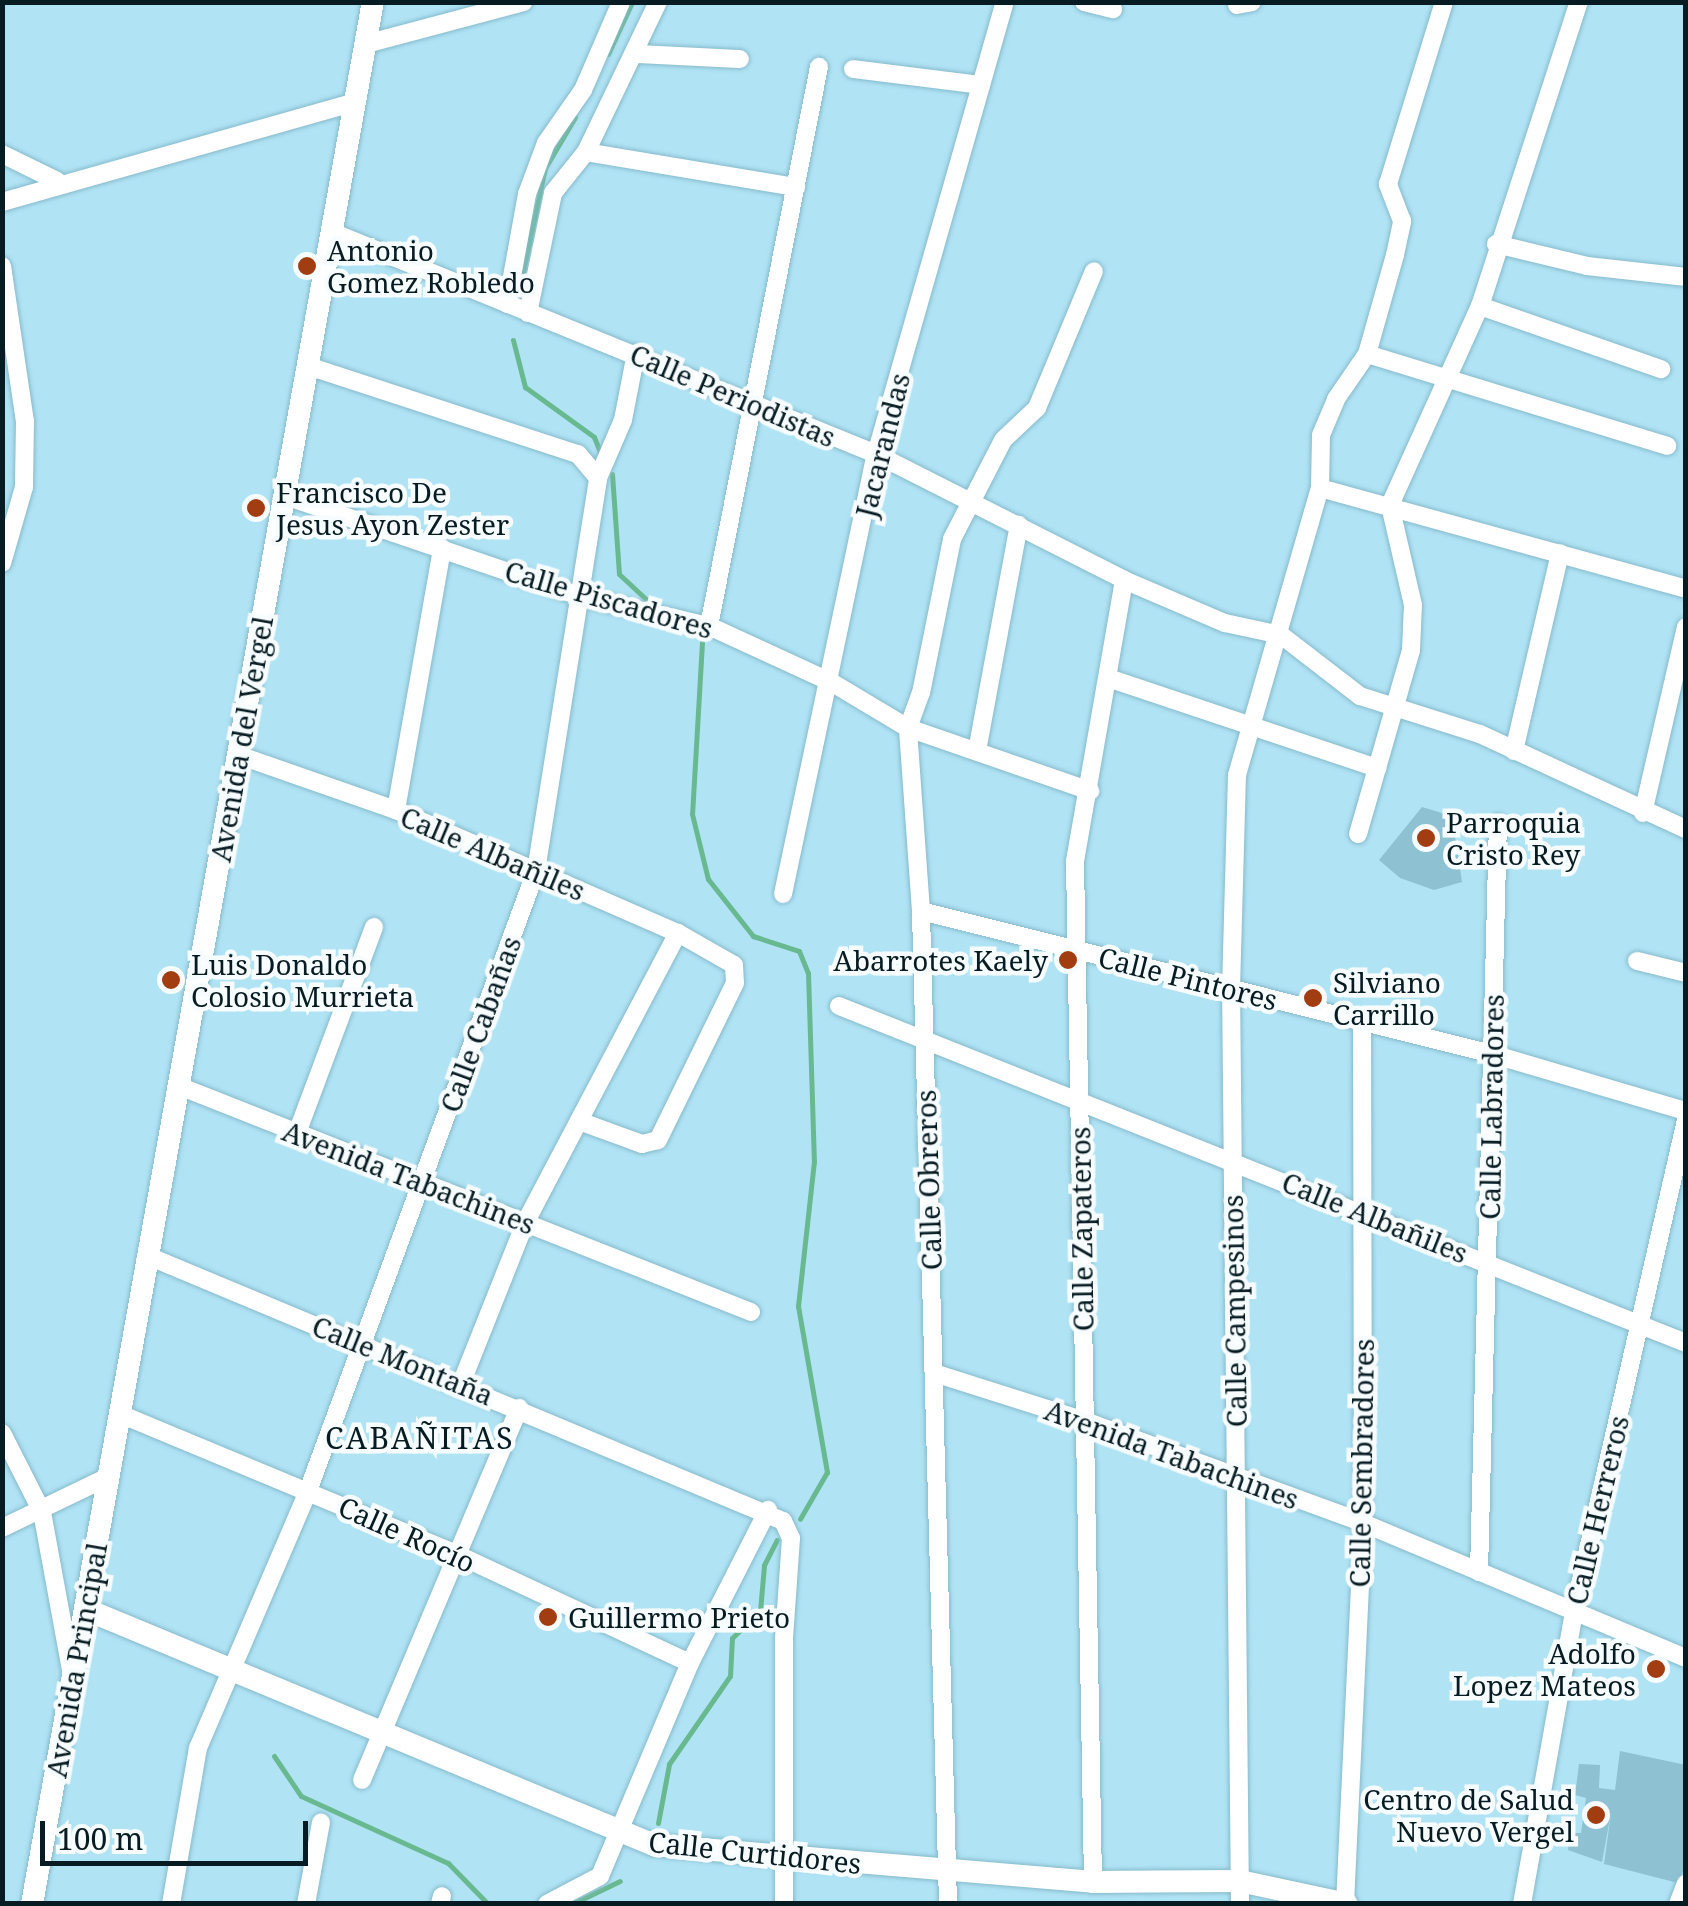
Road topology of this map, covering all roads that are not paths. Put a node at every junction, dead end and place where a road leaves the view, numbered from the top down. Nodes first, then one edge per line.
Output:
1 (373, 2) edge
2 (524, 2) edge
3 (621, 2) edge
4 (658, 2) edge
5 (1004, 2) edge
6 (1084, 2) edge
7 (1444, 2) edge
8 (1580, 2) edge
9 (1113, 9) dead end
10 (366, 44) junction
11 (637, 54) junction
12 (740, 59) dead end
13 (819, 66) dead end
14 (852, 69) dead end
15 (981, 86) junction
16 (356, 102) junction
17 (586, 152) junction
18 (2, 154) edge
19 (56, 181) junction
20 (796, 187) junction
21 (2, 202) edge
22 (332, 232) junction
23 (1496, 244) junction
24 (2, 266) edge
25 (1094, 271) dead end
26 (1686, 277) edge
27 (506, 304) junction
28 (1480, 306) junction
29 (528, 314) junction
30 (636, 353) junction
31 (1367, 354) junction
32 (308, 366) junction
33 (1661, 368) dead end
34 (1450, 380) junction
35 (754, 404) junction
36 (1667, 446) dead end
37 (876, 454) junction
38 (598, 478) junction
39 (1320, 488) junction
40 (285, 496) junction
41 (969, 500) junction
42 (1390, 506) junction
43 (1019, 525) junction
44 (442, 548) junction
45 (1560, 553) junction
46 (2, 564) edge
47 (1124, 580) junction
48 (1686, 589) edge
49 (581, 597) junction
50 (710, 626) junction
51 (1686, 626) edge
52 (1282, 635) junction
53 (1108, 678) junction
54 (831, 682) junction
55 (1398, 706) junction
56 (1248, 720) junction
57 (908, 728) junction
58 (976, 750) junction
59 (1514, 751) junction
60 (238, 755) junction
61 (1378, 768) junction
62 (1090, 791) junction
63 (396, 810) junction
64 (1643, 814) junction
65 (1498, 822) dead end
66 (1686, 829) edge
67 (1358, 834) dead end
68 (536, 872) junction
69 (784, 894) dead end
70 (921, 911) junction
71 (374, 927) dead end
72 (678, 933) junction
73 (1076, 950) junction
74 (1637, 960) dead end
75 (1686, 973) edge
76 (1231, 989) junction
77 (839, 1006) dead end
78 (1362, 1022) junction
79 (924, 1034) junction
80 (1492, 1054) junction
81 (179, 1086) junction
82 (1079, 1098) junction
83 (1686, 1111) edge
84 (1686, 1120) edge
85 (579, 1121) junction
86 (296, 1133) junction
87 (1233, 1160) junction
88 (422, 1182) junction
89 (1362, 1212) junction
90 (525, 1223) junction
91 (148, 1256) junction
92 (1487, 1262) junction
93 (751, 1312) dead end
94 (1640, 1324) junction
95 (1686, 1343) edge
96 (362, 1344) junction
97 (934, 1374) junction
98 (462, 1384) junction
99 (518, 1408) junction
100 (120, 1414) junction
101 (1084, 1421) junction
102 (2, 1433) edge
103 (110, 1476) junction
104 (1236, 1476) junction
105 (308, 1490) junction
106 (768, 1510) junction
107 (42, 1512) junction
108 (1363, 1523) junction
109 (2, 1528) edge
110 (456, 1554) junction
111 (1479, 1572) junction
112 (85, 1609) junction
113 (1574, 1611) junction
114 (1686, 1658) edge
115 (690, 1662) junction
116 (232, 1670) junction
117 (72, 1681) junction
118 (380, 1733) junction
119 (362, 1780) dead end
120 (321, 1822) dead end
121 (619, 1834) junction
122 (785, 1857) junction
123 (948, 1870) junction
124 (1092, 1882) junction
125 (1686, 1883) edge
126 (1240, 1892) edge
127 (1346, 1903) edge
128 (32, 1904) edge
129 (171, 1904) edge
130 (306, 1904) edge
131 (547, 1904) edge
132 (784, 1904) edge
133 (948, 1904) edge
134 (1522, 1904) edge
135 (1678, 1904) edge

1 - 10 street, Avenida del Vergel
2 - 10 street
3 - 27 street
4 - 11 street
5 - 15 street, Jacarandas
6 - 9 street
7 - 31 street, Calle Campesinos
8 - 23 street
10 - 16 street, Avenida del Vergel
11 - 12 street
11 - 17 street
13 - 20 street
14 - 15 street
15 - 37 street, Jacarandas
16 - 19 street
16 - 22 street, Avenida del Vergel
17 - 20 street
17 - 29 street
18 - 19 street
19 - 21 street
20 - 35 street
22 - 27 street, Calle Periodistas
22 - 32 street, Avenida del Vergel
23 - 26 street
23 - 28 street
24 - 46 street
25 - 41 street, Calle Obreros
27 - 29 street, Calle Periodistas
28 - 33 street
28 - 34 street
29 - 30 street, Calle Periodistas
30 - 35 street, Calle Periodistas
30 - 38 street, Calle Cabañas
31 - 34 street
31 - 39 street, Calle Campesinos
32 - 38 street
32 - 40 street, Avenida del Vergel
34 - 36 street
34 - 42 street
35 - 37 street, Calle Periodistas
35 - 50 street
37 - 41 street, Calle Periodistas
37 - 54 street, Jacarandas
38 - 49 street, Calle Cabañas
39 - 42 street
39 - 52 street, Calle Campesinos
40 - 44 street, Calle Piscadores
40 - 60 street, Avenida del Vergel
41 - 43 street, Calle Periodistas
41 - 57 street, Calle Obreros
42 - 45 street
42 - 55 street
43 - 47 street, Calle Periodistas
43 - 58 street
44 - 49 street, Calle Piscadores
44 - 63 street
45 - 48 street
45 - 59 street
47 - 52 street, Calle Periodistas
47 - 53 street, Calle Zapateros
49 - 50 street, Calle Piscadores
49 - 68 street, Calle Cabañas
50 - 54 street, Calle Piscadores
51 - 64 street
52 - 55 street
52 - 56 street, Calle Campesinos
53 - 56 street
53 - 62 street, Calle Zapateros
54 - 57 street, Calle Piscadores
54 - 69 street, Jacarandas
55 - 59 street
55 - 61 street
56 - 61 street
56 - 76 street, Calle Campesinos
57 - 58 street, Calle Piscadores
57 - 70 street, Calle Obreros
58 - 62 street, Calle Piscadores
59 - 64 street
60 - 63 street, Calle Albañiles
60 - 81 street, Avenida del Vergel
61 - 67 street
62 - 73 street, Calle Zapateros
63 - 68 street, Calle Albañiles
64 - 66 street
65 - 80 street, Calle Labradores
68 - 72 street, Calle Albañiles
68 - 88 street, Calle Cabañas
70 - 73 street, Calle Pintores
70 - 79 street, Calle Obreros
71 - 86 street
72 - 85 street
72 - 85 street, Calle Albañiles
73 - 76 street, Calle Pintores
73 - 82 street, Calle Zapateros
74 - 75 street
76 - 78 street, Calle Pintores
76 - 87 street, Calle Campesinos
77 - 79 street, Calle Albañiles
78 - 80 street, Calle Pintores
78 - 89 street, Calle Sembradores
79 - 82 street, Calle Albañiles
79 - 97 street, Calle Obreros
80 - 83 street, Calle Pintores
80 - 92 street, Calle Labradores
81 - 86 street, Avenida Tabachines
81 - 91 street, Avenida del Vergel
82 - 87 street, Calle Albañiles
82 - 101 street, Calle Zapateros
84 - 94 street, Calle Herreros
85 - 90 street
86 - 88 street, Avenida Tabachines
87 - 89 street, Calle Albañiles
87 - 104 street, Calle Campesinos
88 - 90 street, Avenida Tabachines
88 - 96 street, Calle Cabañas
89 - 92 street, Calle Albañiles
89 - 108 street, Calle Sembradores
90 - 93 street, Avenida Tabachines
90 - 98 street
91 - 96 street, Calle Montaña
91 - 100 street, Avenida del Vergel
92 - 94 street, Calle Albañiles
92 - 111 street, Calle Labradores
94 - 95 street, Calle Albañiles
94 - 113 street, Calle Herreros
96 - 98 street, Calle Montaña
96 - 105 street, Calle Cabañas
97 - 101 street, Avenida Tabachines
97 - 123 street, Calle Obreros
98 - 99 street, Calle Montaña
99 - 106 street, Calle Montaña
99 - 110 street
100 - 103 street, Avenida del Vergel
100 - 105 street, Calle Rocío
101 - 104 street, Avenida Tabachines
101 - 124 street, Calle Zapateros
102 - 107 street
103 - 107 street
103 - 112 street, Avenida Principal
104 - 108 street, Avenida Tabachines
104 - 126 street, Calle Campesinos
105 - 110 street, Calle Rocío
105 - 116 street, Calle Cabañas
106 - 115 street
106 - 122 street
107 - 109 street
107 - 117 street
108 - 111 street, Avenida Tabachines
108 - 127 street, Calle Sembradores
110 - 115 street, Calle Rocío
110 - 118 street
111 - 113 street, Avenida Tabachines
112 - 116 street, Calle Curtidores
112 - 117 street, Avenida Principal
113 - 114 street, Avenida Tabachines
113 - 134 street, Calle Herreros
115 - 121 street
116 - 118 street, Calle Curtidores
116 - 129 street, Calle Cabañas
117 - 128 street, Avenida Principal
118 - 119 street
118 - 121 street, Calle Curtidores
120 - 130 street
121 - 122 street, Calle Curtidores
121 - 131 street
122 - 123 street, Calle Curtidores
122 - 132 street
123 - 124 street, Calle Curtidores
123 - 133 street, Calle Obreros
124 - 126 street, Calle Curtidores
125 - 135 street
126 - 127 street, Calle Curtidores

